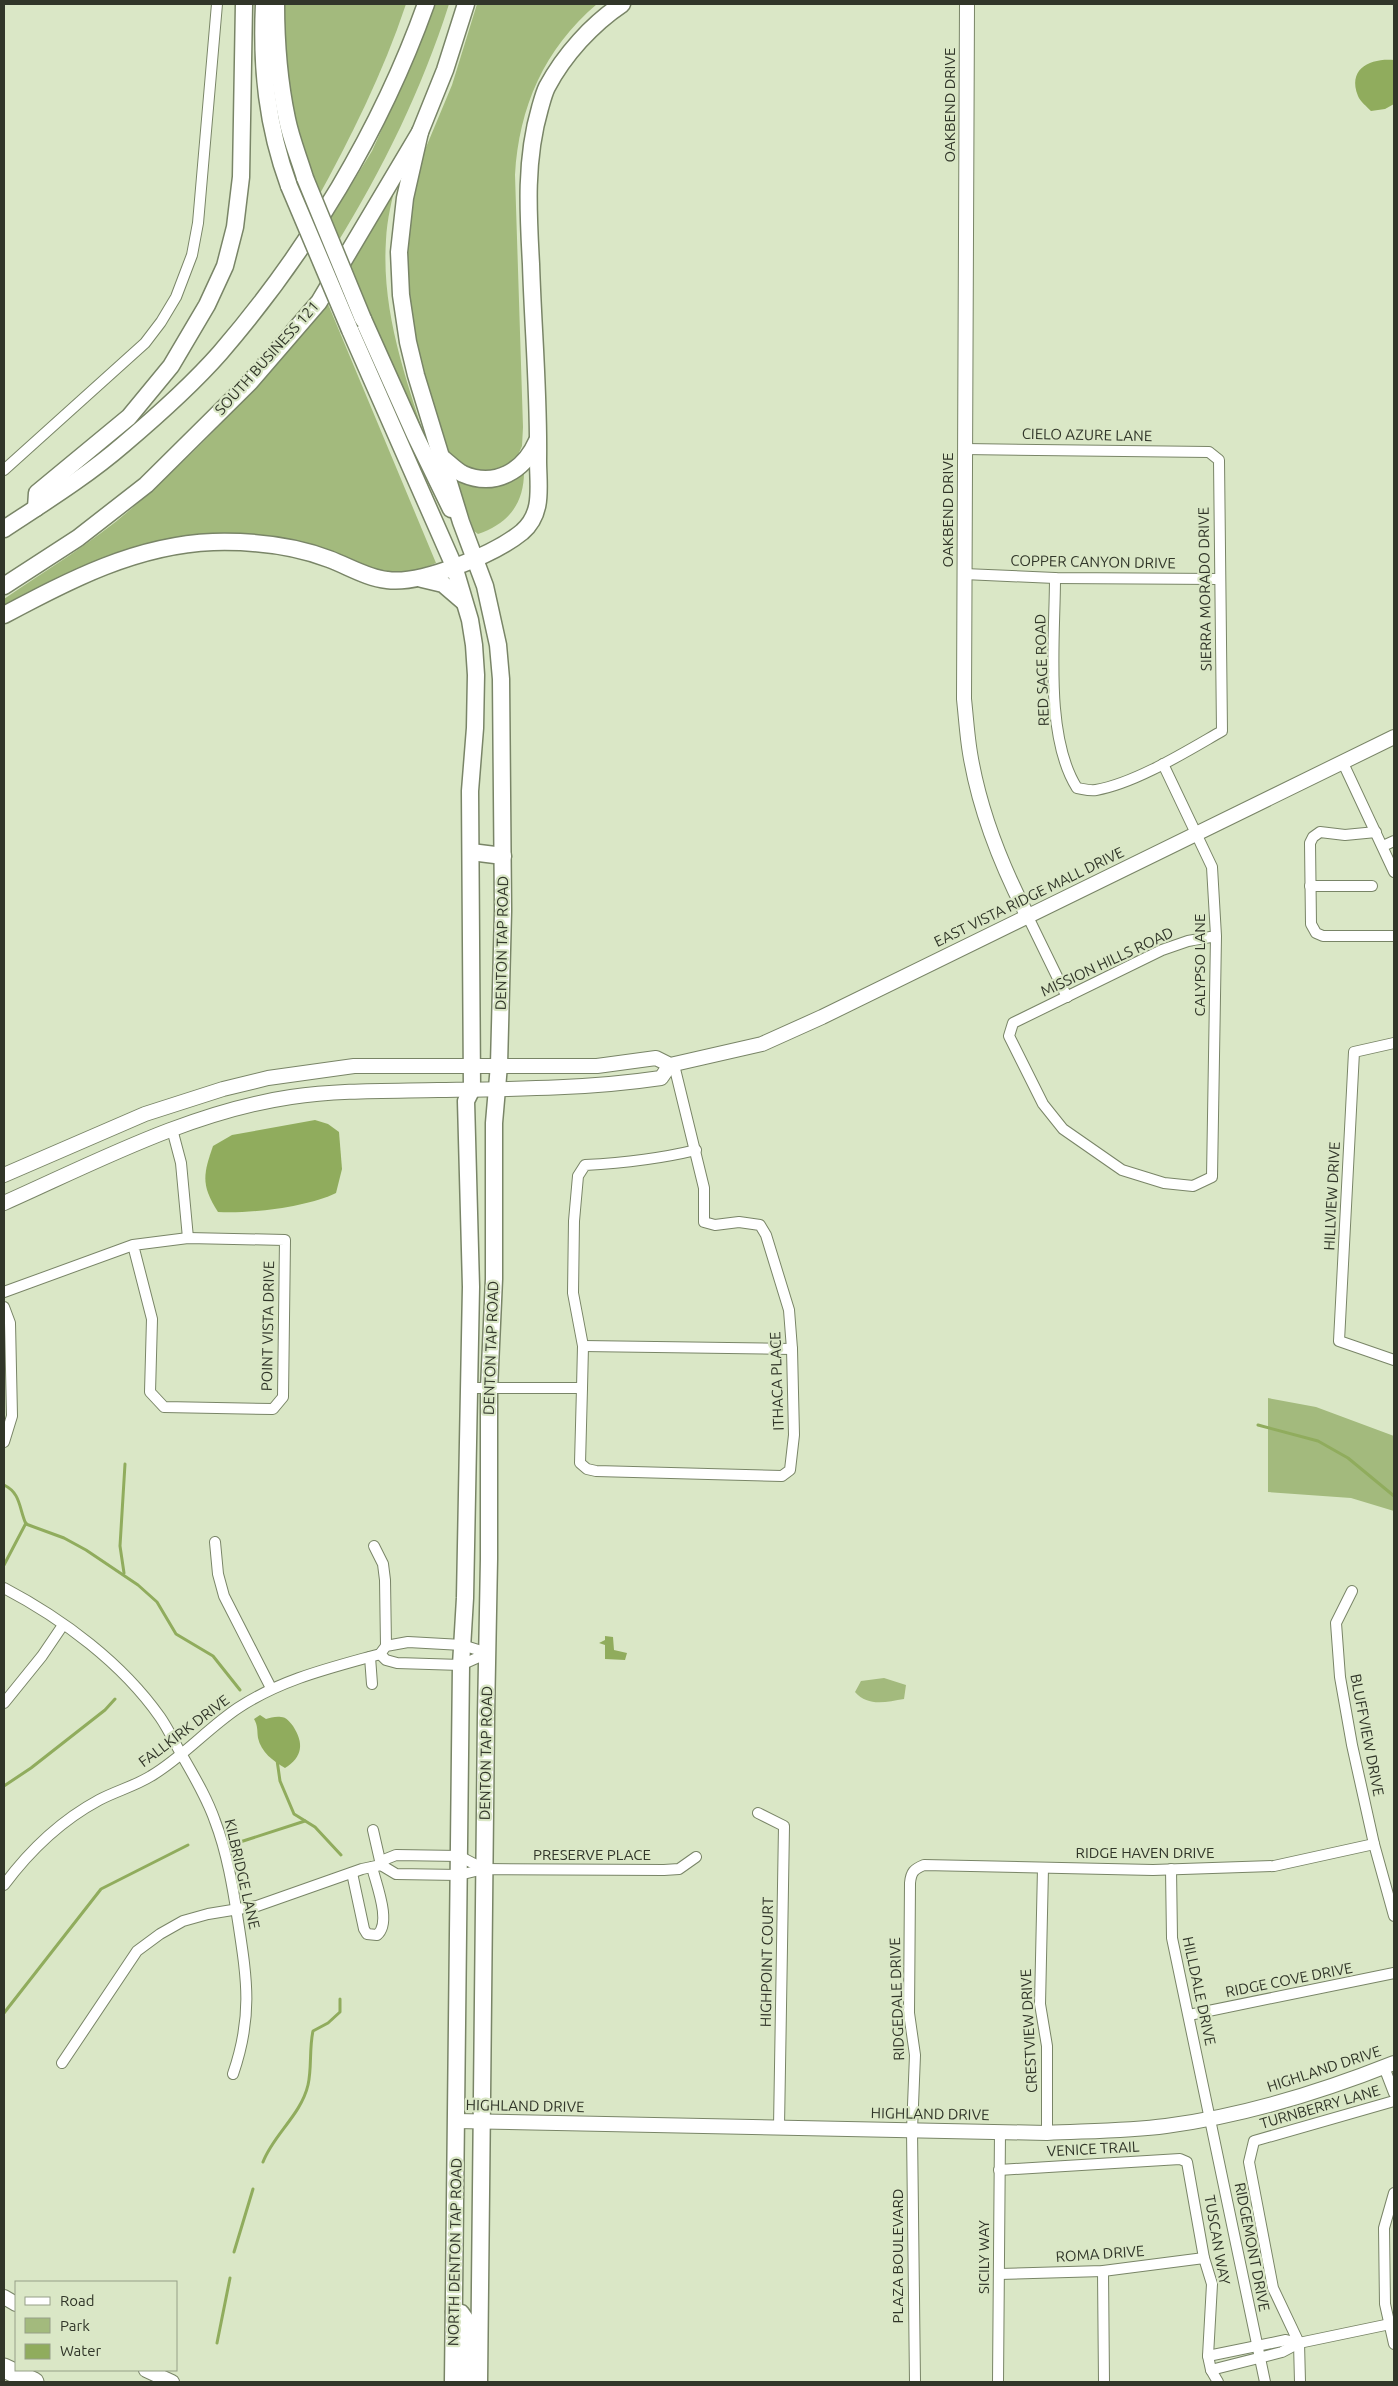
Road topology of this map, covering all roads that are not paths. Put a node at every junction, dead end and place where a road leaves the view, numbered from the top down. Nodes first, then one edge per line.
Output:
1 (217, 4) edge
2 (244, 4) edge
3 (251, 4) edge
4 (264, 4) edge
5 (276, 4) edge
6 (414, 4) edge
7 (426, 4) edge
8 (466, 4) edge
9 (622, 4) edge
10 (966, 4) edge
11 (408, 52) junction
12 (243, 87) junction
13 (420, 132) junction
14 (538, 437) junction
15 (964, 449) junction
16 (1209, 452) joint
17 (441, 457) junction
18 (4, 470) edge
19 (36, 508) junction
20 (462, 522) junction
21 (4, 529) edge
22 (512, 539) junction
23 (476, 559) junction
24 (454, 566) junction
25 (964, 574) junction
26 (1055, 578) junction
27 (422, 579) junction
28 (1220, 579) junction
29 (484, 581) junction
30 (4, 586) edge
31 (466, 604) junction
32 (4, 615) edge
33 (1394, 738) edge
34 (1343, 763) junction
35 (1162, 764) junction
36 (1376, 832) junction
37 (1198, 834) junction
38 (1394, 841) edge
39 (1383, 846) junction
40 (470, 852) junction
41 (503, 856) junction
42 (1394, 872) edge
43 (1310, 886) junction
44 (1372, 886) dead end
45 (1028, 917) junction
46 (1216, 936) junction
47 (1394, 936) edge
48 (1067, 997) junction
49 (1013, 1022) joint
50 (1394, 1043) edge
51 (499, 1065) junction
52 (672, 1065) junction
53 (472, 1066) junction
54 (472, 1089) junction
55 (497, 1089) junction
56 (175, 1103) junction
57 (172, 1129) junction
58 (696, 1150) junction
59 (4, 1175) edge
60 (4, 1203) edge
61 (188, 1238) junction
62 (134, 1245) junction
63 (4, 1292) edge
64 (4, 1307) edge
65 (583, 1346) junction
66 (792, 1349) junction
67 (1394, 1360) edge
68 (469, 1388) junction
69 (582, 1388) junction
70 (489, 1389) junction
71 (4, 1442) edge
72 (215, 1542) dead end
73 (374, 1546) dead end
74 (4, 1588) edge
75 (1352, 1591) dead end
76 (63, 1625) junction
77 (462, 1644) junction
78 (379, 1652) junction
79 (488, 1653) junction
80 (461, 1665) junction
81 (372, 1684) dead end
82 (271, 1688) junction
83 (4, 1703) edge
84 (181, 1754) junction
85 (758, 1813) dead end
86 (372, 1830) dead end
87 (1374, 1844) junction
88 (459, 1856) junction
89 (696, 1857) dead end
90 (377, 1866) junction
91 (915, 1868) joint
92 (1042, 1868) junction
93 (484, 1869) junction
94 (1171, 1869) junction
95 (352, 1873) junction
96 (458, 1875) junction
97 (4, 1885) edge
98 (236, 1910) junction
99 (1394, 1916) edge
100 (1394, 1973) edge
101 (1189, 2015) junction
102 (62, 2063) dead end
103 (1389, 2065) edge
104 (233, 2074) dead end
105 (1394, 2093) edge
106 (1394, 2102) edge
107 (1211, 2117) junction
108 (456, 2121) junction
109 (482, 2122) junction
110 (779, 2127) junction
111 (912, 2130) junction
112 (1000, 2131) junction
113 (1047, 2132) junction
114 (482, 2141) joint
115 (1188, 2162) joint
116 (999, 2170) junction
117 (1394, 2193) edge
118 (456, 2202) junction
119 (1204, 2258) junction
120 (1103, 2271) junction
121 (999, 2274) junction
122 (480, 2299) junction
123 (454, 2312) junction
124 (1390, 2324) junction
125 (1299, 2343) junction
126 (1394, 2344) edge
127 (1257, 2346) junction
128 (4, 2354) edge
129 (1208, 2356) junction
130 (1259, 2357) junction
131 (15, 2363) edge
132 (4, 2368) edge
133 (1211, 2370) junction
134 (24, 2371) edge
135 (148, 2371) edge
136 (34, 2382) edge
137 (38, 2382) edge
138 (172, 2382) edge
139 (453, 2382) edge
140 (467, 2382) edge
141 (479, 2382) edge
142 (915, 2382) edge
143 (998, 2382) edge
144 (1104, 2382) edge
145 (1218, 2382) edge
146 (1265, 2382) edge
147 (1300, 2382) edge

1 - 18 street
2 - 12 main road
3 - 12 main road
4 - 24 main road, DENTON TAP ROAD, bridge
5 - 20 main road, bridge
6 - 11 main road
7 - 11 main road
8 - 13 main road, SOUTH BUSINESS 121
9 - 14 main road
10 - 15 main road, OAKBEND DRIVE
11 - 19 main road
12 - 19 main road
13 - 17 main road
13 - 30 main road, SOUTH BUSINESS 121
14 - 17 main road
14 - 22 main road
15 - 16 street, CIELO AZURE LANE
15 - 25 main road, OAKBEND DRIVE
16 - 28 street, SIERRA MORADO DRIVE
17 - 20 main road
19 - 21 main road
20 - 23 main road, DENTON TAP ROAD
22 - 23 main road
22 - 29 main road
23 - 24 main road
23 - 29 main road, DENTON TAP ROAD
24 - 27 main road
24 - 31 main road, DENTON TAP ROAD
25 - 26 street, COPPER CANYON DRIVE
25 - 45 main road, OAKBEND DRIVE
26 - 28 street, COPPER CANYON DRIVE
26 - 35 street, RED SAGE ROAD
27 - 31 main road
27 - 32 main road
28 - 35 street, SIERRA MORADO DRIVE
29 - 41 main road, DENTON TAP ROAD
31 - 40 main road, DENTON TAP ROAD
33 - 34 main road, EAST VISTA RIDGE MALL DRIVE
34 - 36 street
34 - 37 main road, EAST VISTA RIDGE MALL DRIVE
35 - 37 street, CALYPSO LANE
36 - 39 street
36 - 43 street
37 - 45 main road, EAST VISTA RIDGE MALL DRIVE
37 - 46 street, CALYPSO LANE
38 - 39 street
39 - 42 street
40 - 41 main road
40 - 53 main road, DENTON TAP ROAD
41 - 51 main road, DENTON TAP ROAD
43 - 44 street
43 - 47 street
45 - 48 street, OAKBEND DRIVE
45 - 52 main road, EAST VISTA RIDGE MALL DRIVE
46 - 48 street, MISSION HILLS ROAD
46 - 49 street, CALYPSO LANE
48 - 49 street, MISSION HILLS ROAD
50 - 67 street, HILLVIEW DRIVE
51 - 52 main road, EAST VISTA RIDGE MALL DRIVE
51 - 53 main road, EAST VISTA RIDGE MALL DRIVE
51 - 55 main road, DENTON TAP ROAD
52 - 55 main road, EAST VISTA RIDGE MALL DRIVE
52 - 58 street, ITHACA PLACE
53 - 54 main road, DENTON TAP ROAD
53 - 56 main road, EAST VISTA RIDGE MALL DRIVE
54 - 55 main road, EAST VISTA RIDGE MALL DRIVE
54 - 57 main road, EAST VISTA RIDGE MALL DRIVE
54 - 68 main road, DENTON TAP ROAD
55 - 70 main road, DENTON TAP ROAD
56 - 57 main road
56 - 59 main road, EAST VISTA RIDGE MALL DRIVE
57 - 60 main road, EAST VISTA RIDGE MALL DRIVE
57 - 61 street
58 - 65 street
58 - 66 street, ITHACA PLACE
61 - 62 street
61 - 62 street, POINT VISTA DRIVE
62 - 63 street
64 - 71 street
65 - 66 street
65 - 69 street
66 - 69 street, ITHACA PLACE
68 - 70 street
68 - 77 main road, DENTON TAP ROAD
69 - 70 street
70 - 79 main road, DENTON TAP ROAD
72 - 82 street
73 - 78 street
74 - 76 street, KILBRIDGE LANE
75 - 87 street, BLUFFVIEW DRIVE
76 - 83 street
76 - 84 street, KILBRIDGE LANE
77 - 78 street, FALLKIRK DRIVE
77 - 79 street, FALLKIRK DRIVE
77 - 80 main road, DENTON TAP ROAD
78 - 80 street
78 - 81 street
78 - 82 street, FALLKIRK DRIVE
79 - 80 street
79 - 93 main road, DENTON TAP ROAD
80 - 88 main road, DENTON TAP ROAD
82 - 84 street, FALLKIRK DRIVE
84 - 97 street, FALLKIRK DRIVE
84 - 98 street, KILBRIDGE LANE
85 - 110 street, HIGHPOINT COURT
86 - 90 street
87 - 94 street, RIDGE HAVEN DRIVE
87 - 99 street, BLUFFVIEW DRIVE
88 - 90 street
88 - 93 street
88 - 96 main road, DENTON TAP ROAD
89 - 93 street, PRESERVE PLACE
90 - 95 street
90 - 95 street
90 - 96 street
91 - 92 street, RIDGE HAVEN DRIVE
91 - 111 street, RIDGEDALE DRIVE
92 - 94 street, RIDGE HAVEN DRIVE
92 - 113 street, CRESTVIEW DRIVE
93 - 96 street
93 - 109 main road, DENTON TAP ROAD
94 - 101 street, HILLDALE DRIVE
95 - 98 street
96 - 108 main road, DENTON TAP ROAD
98 - 102 street
98 - 104 street, KILBRIDGE LANE
100 - 101 street, RIDGE COVE DRIVE
101 - 107 street, HILLDALE DRIVE
103 - 105 street
103 - 107 main road, HIGHLAND DRIVE
106 - 125 street, TURNBERRY LANE
107 - 113 main road, HIGHLAND DRIVE
107 - 127 street, RIDGEMONT DRIVE
108 - 109 main road, HIGHLAND DRIVE
108 - 118 main road, NORTH DENTON TAP ROAD
109 - 110 main road, HIGHLAND DRIVE
109 - 114 main road, DENTON TAP ROAD
110 - 111 main road, HIGHLAND DRIVE
111 - 112 main road, HIGHLAND DRIVE
111 - 142 street, PLAZA BOULEVARD
112 - 113 main road, HIGHLAND DRIVE
112 - 116 street, SICILY WAY
114 - 122 main road, NORTH DENTON TAP ROAD
115 - 116 street, VENICE TRAIL
115 - 119 street, TUSCAN WAY
116 - 121 street, SICILY WAY
117 - 124 street
118 - 122 main road
118 - 123 main road, NORTH DENTON TAP ROAD
119 - 120 street, ROMA DRIVE
119 - 129 street, TUSCAN WAY
120 - 121 street, ROMA DRIVE
120 - 144 street
121 - 143 street, SICILY WAY
122 - 141 main road, NORTH DENTON TAP ROAD
123 - 139 main road, NORTH DENTON TAP ROAD
123 - 140 main road
124 - 125 street
124 - 126 street
125 - 127 street
125 - 130 street
125 - 147 street
127 - 129 street
127 - 130 street, RIDGEMONT DRIVE
128 - 131 highway
129 - 133 street, TUSCAN WAY
130 - 133 street
130 - 146 street, RIDGEMONT DRIVE
132 - 136 highway
133 - 145 street, TUSCAN WAY
134 - 137 highway
135 - 138 main road

